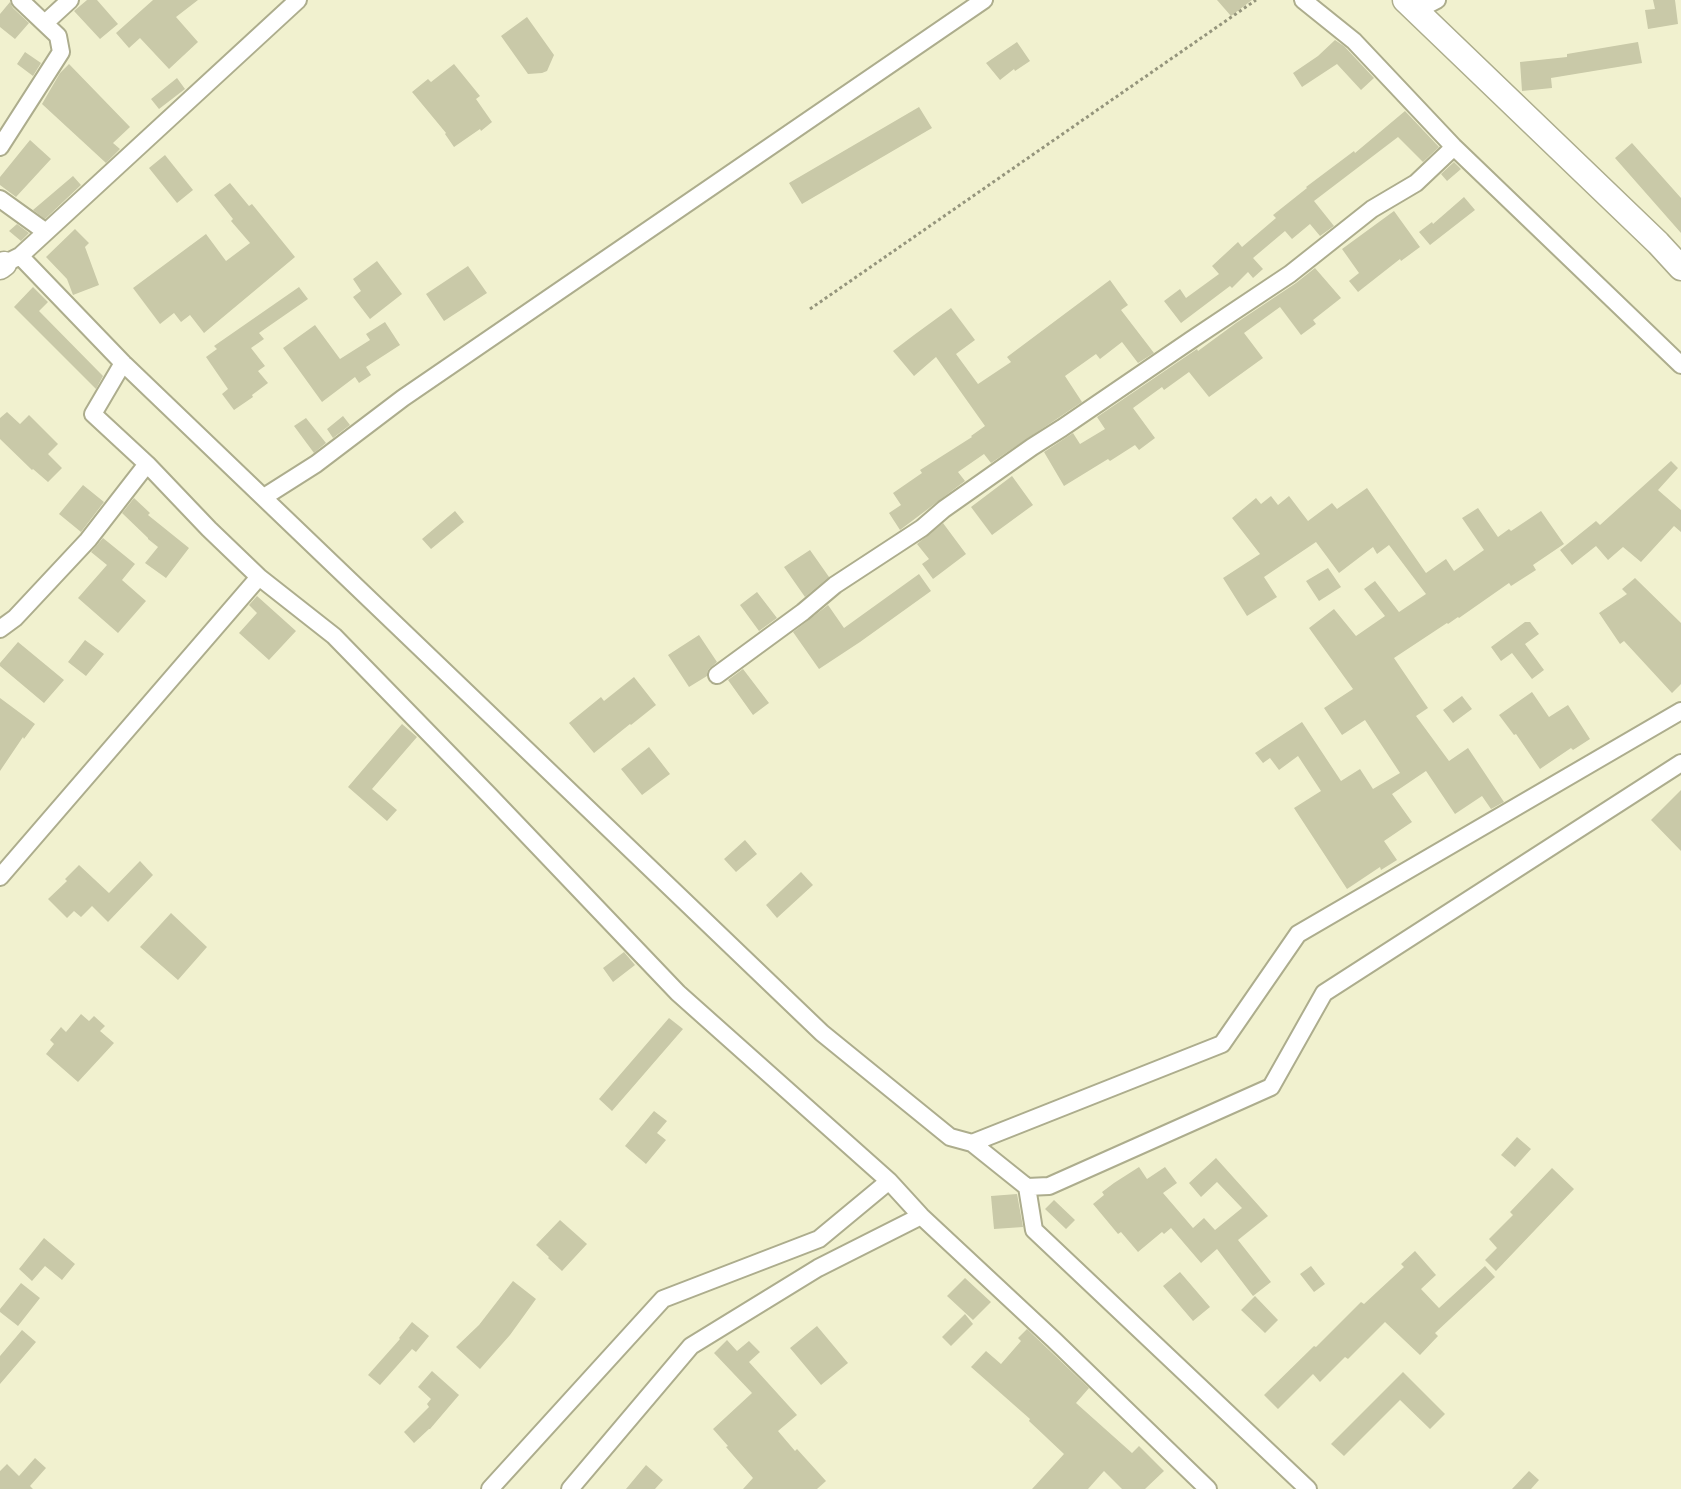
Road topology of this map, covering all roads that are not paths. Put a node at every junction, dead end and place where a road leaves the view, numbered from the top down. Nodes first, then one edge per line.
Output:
1 (20, 0) edge
2 (70, 0) edge
3 (298, 0) edge
4 (984, 0) edge
5 (1303, 0) edge
6 (1420, 4) edge
7 (45, 23) junction
8 (0, 147) edge
9 (1454, 147) junction
10 (0, 199) edge
11 (46, 232) junction
12 (8, 262) edge
13 (1681, 268) edge
14 (123, 363) junction
15 (1681, 365) edge
16 (147, 464) junction
17 (264, 497) junction
18 (259, 577) junction
19 (0, 629) edge
20 (717, 675) dead end
21 (1681, 711) edge
22 (1681, 763) edge
23 (0, 877) edge
24 (972, 1143) junction
25 (889, 1181) junction
26 (1027, 1187) junction
27 (921, 1216) junction
28 (490, 1489) edge
29 (570, 1489) edge
30 (1208, 1489) edge
31 (1308, 1489) edge

1 - 7 street
2 - 7 street
3 - 11 street
4 - 17 street
5 - 9 street
6 - 13 street
7 - 8 street
9 - 15 street
9 - 20 street
10 - 11 street
11 - 12 street
12 - 14 street
14 - 16 street
14 - 17 street
16 - 18 street
16 - 19 street
17 - 24 street
18 - 23 street
18 - 25 street
21 - 24 street
22 - 26 street
24 - 26 street
25 - 27 street
25 - 28 street
26 - 31 street
27 - 29 street
27 - 30 street

